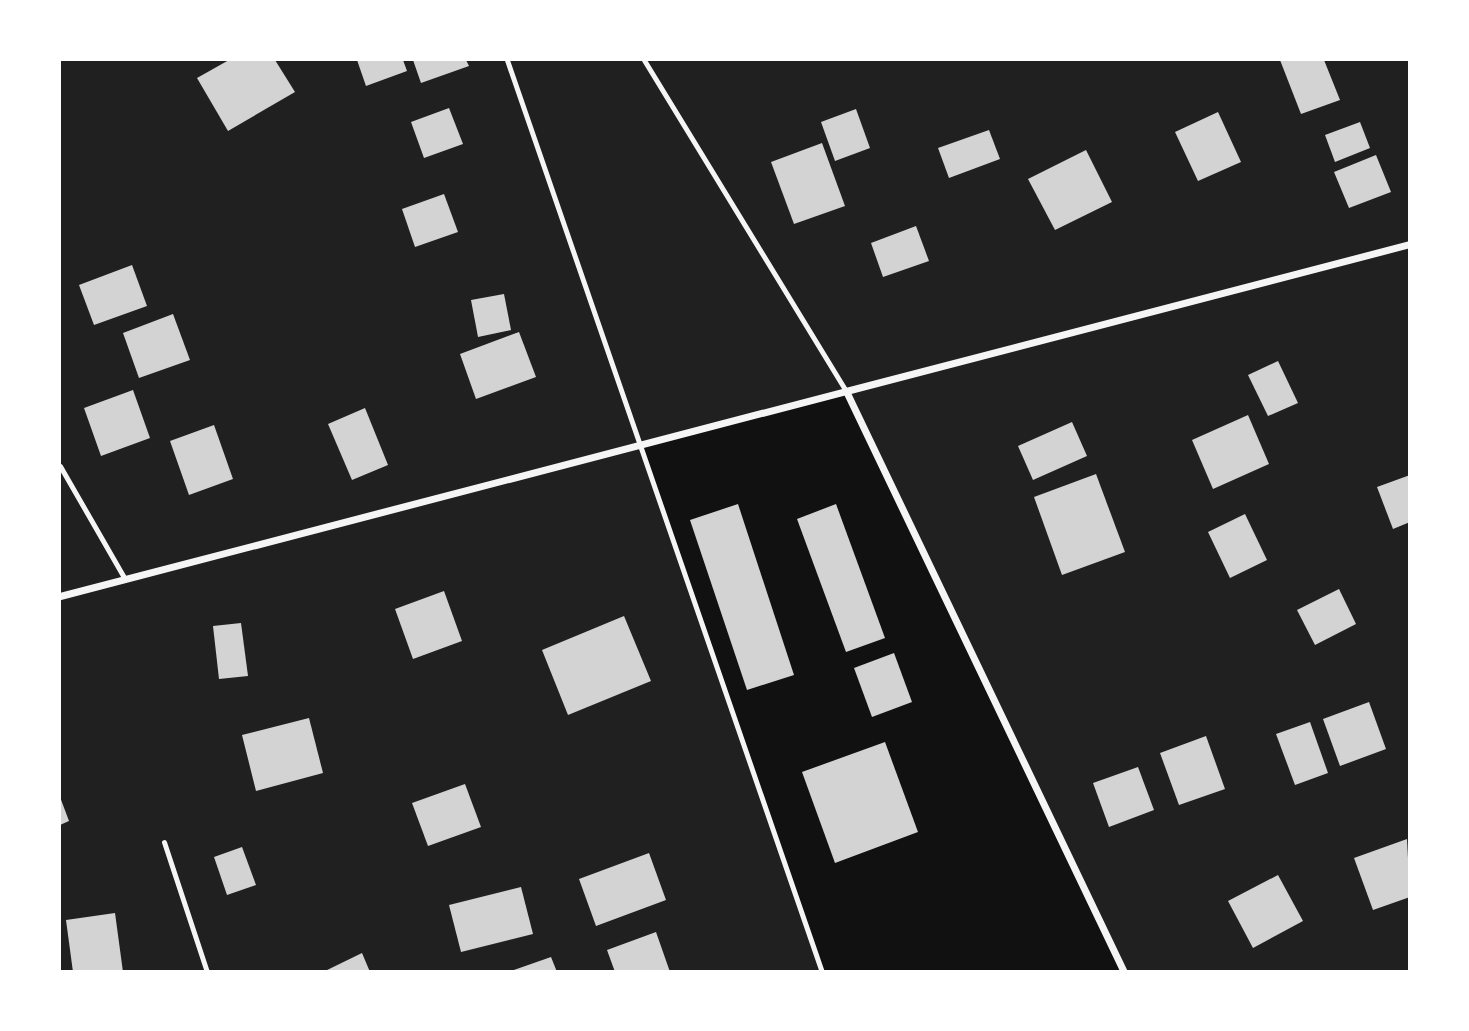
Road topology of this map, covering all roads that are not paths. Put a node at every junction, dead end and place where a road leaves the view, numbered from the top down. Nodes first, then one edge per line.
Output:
1 (507, 60) edge
2 (644, 60) edge
3 (1409, 244) edge
4 (846, 391) junction
5 (640, 444) junction
6 (60, 466) edge
7 (125, 579) junction
8 (60, 596) edge
9 (163, 842) dead end
10 (207, 971) edge
11 (822, 971) edge
12 (1125, 971) edge

1 - 5 lane
2 - 4 lane
3 - 4 street
4 - 5 street
4 - 12 street
5 - 7 street
5 - 11 lane
6 - 7 lane
7 - 8 street
9 - 10 lane

